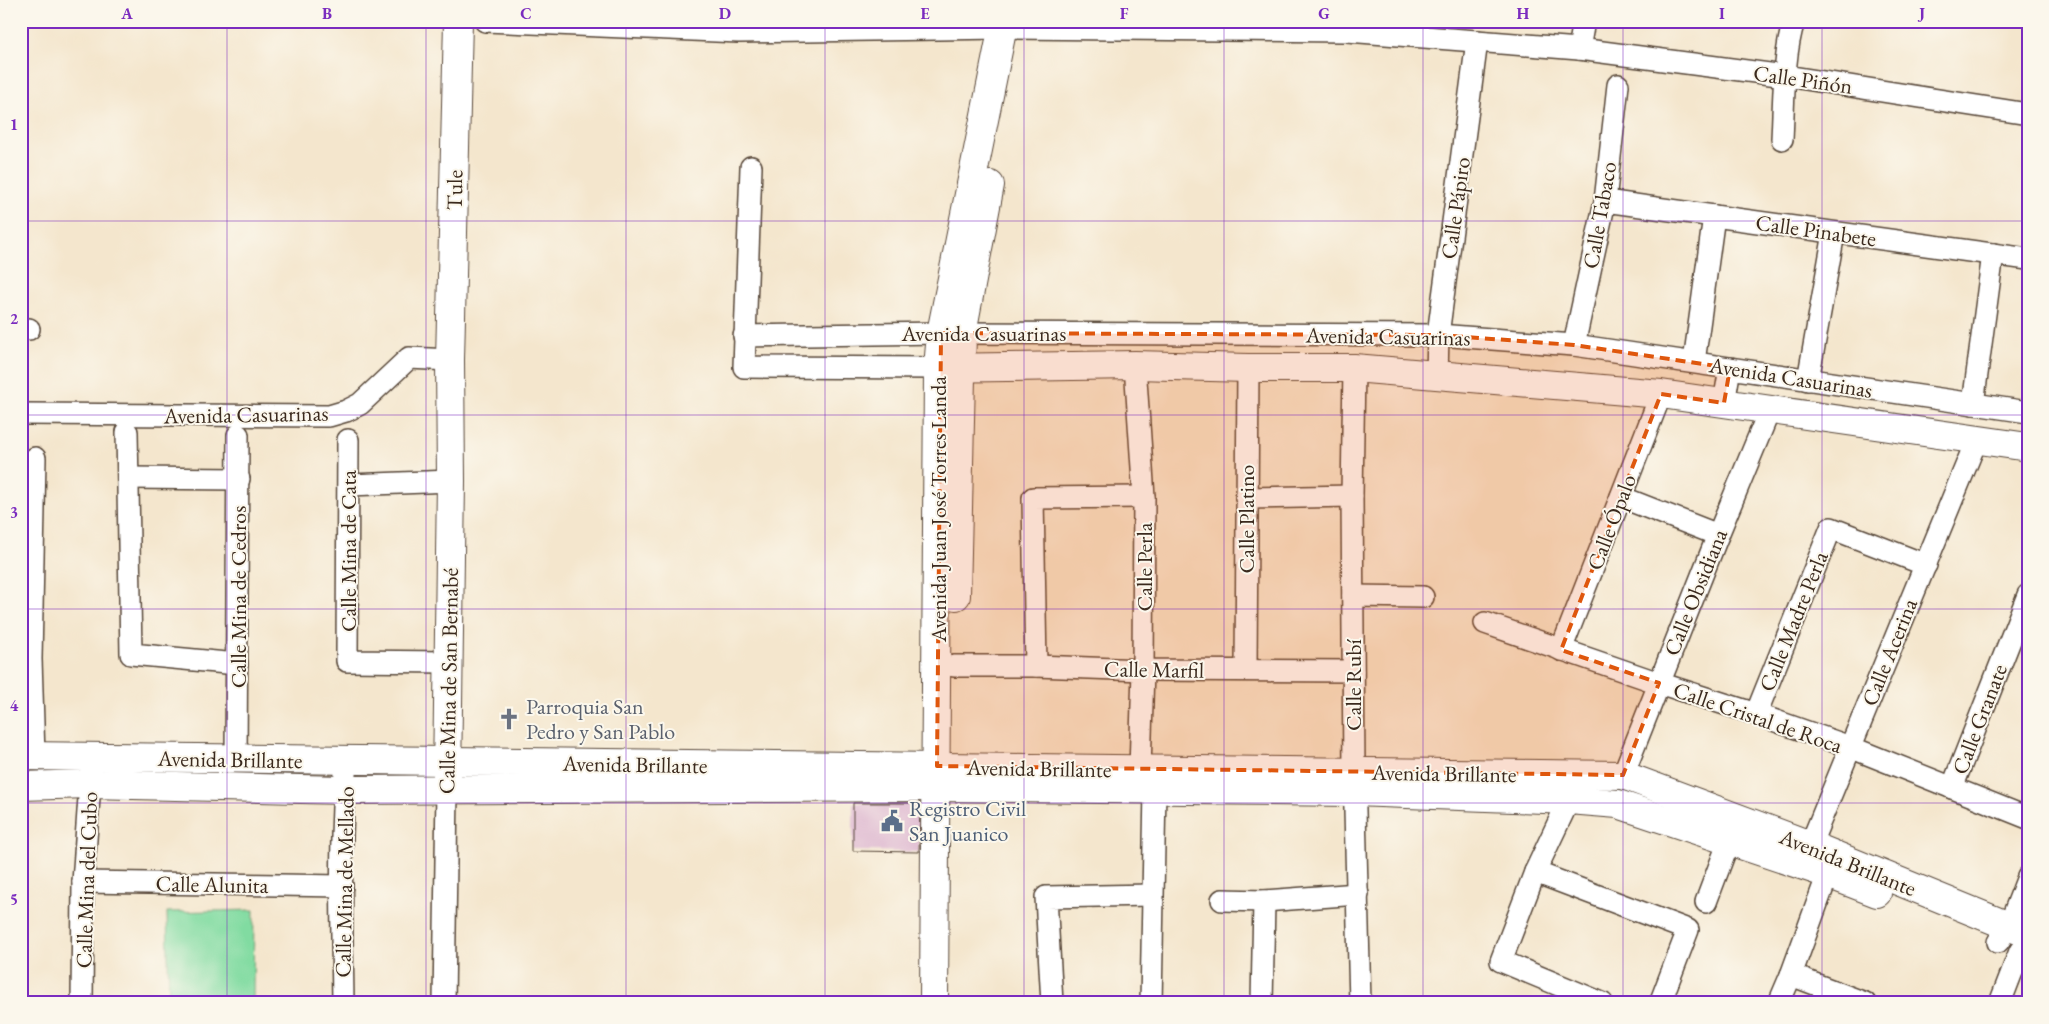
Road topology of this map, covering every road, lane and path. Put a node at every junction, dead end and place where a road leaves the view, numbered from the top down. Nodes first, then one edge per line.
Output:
1 (458, 21) edge
2 (485, 21) edge
3 (1584, 21) edge
4 (1794, 21) edge
5 (597, 23) edge
6 (1013, 25) edge
7 (1348, 26) edge
8 (740, 27) edge
9 (1477, 41) junction
10 (1579, 49) junction
11 (1786, 76) junction
12 (1618, 85) dead end
13 (2028, 114) edge
14 (1782, 139) dead end
15 (751, 167) dead end
16 (1605, 201) junction
17 (1714, 216) junction
18 (1834, 233) junction
19 (1993, 254) junction
20 (2028, 259) edge
21 (951, 333) junction
22 (1438, 335) junction
23 (744, 336) junction
24 (1574, 345) junction
25 (450, 360) junction
26 (1694, 362) junction
27 (1135, 365) junction
28 (950, 367) junction
29 (1248, 368) junction
30 (1354, 368) junction
31 (1730, 368) junction
32 (1437, 375) junction
33 (1808, 380) junction
34 (1661, 394) junction
35 (1724, 403) junction
36 (1973, 404) junction
37 (1770, 410) junction
38 (2028, 412) edge
39 (21, 414) edge
40 (127, 432) dead end
41 (238, 435) dead end
42 (1977, 439) junction
43 (348, 440) dead end
44 (2028, 447) edge
45 (34, 458) dead end
46 (128, 478) junction
47 (238, 479) junction
48 (28, 481) edge
49 (451, 481) junction
50 (349, 485) junction
51 (1352, 496) junction
52 (1144, 497) junction
53 (1621, 497) junction
54 (1246, 498) junction
55 (1718, 535) junction
56 (1926, 565) junction
57 (2028, 595) edge
58 (1353, 596) junction
59 (1423, 597) dead end
60 (1485, 623) dead end
61 (1561, 650) junction
62 (26, 658) edge
63 (448, 662) junction
64 (237, 664) junction
65 (954, 666) junction
66 (1036, 666) junction
67 (1143, 670) junction
68 (1246, 670) junction
69 (1353, 671) junction
70 (1659, 683) junction
71 (1756, 714) junction
72 (1850, 748) junction
73 (28, 756) edge
74 (92, 756) junction
75 (236, 759) junction
76 (346, 760) junction
77 (446, 762) junction
78 (1623, 775) junction
79 (944, 777) junction
80 (1147, 780) junction
81 (1354, 782) junction
82 (90, 784) junction
83 (21, 786) edge
84 (1952, 788) junction
85 (447, 789) junction
86 (343, 790) junction
87 (1569, 800) junction
88 (2028, 818) edge
89 (1730, 840) junction
90 (1806, 855) junction
91 (1831, 865) junction
92 (1535, 872) junction
93 (2028, 877) edge
94 (83, 882) junction
95 (342, 886) junction
96 (1358, 894) junction
97 (1152, 895) junction
98 (1222, 900) dead end
99 (1264, 901) junction
100 (1706, 902) dead end
101 (2017, 941) edge
102 (1791, 975) junction
103 (82, 1003) edge
104 (343, 1003) edge
105 (444, 1003) edge
106 (934, 1003) edge
107 (953, 1003) edge
108 (1052, 1003) edge
109 (1151, 1003) edge
110 (1262, 1003) edge
111 (1360, 1003) edge
112 (1602, 1003) edge
113 (1660, 1003) edge
114 (1779, 1003) edge
115 (1864, 1003) edge
116 (2000, 1003) edge

1 - 25 main road, Tule
2 - 5 street, Calle Piñón
3 - 10 street
4 - 11 street
5 - 8 street, Calle Piñón
6 - 7 street, Calle Piñón
6 - 8 street, Calle Piñón
6 - 21 main road, Avenida Juan José Torres Landa
7 - 9 street, Calle Piñón
9 - 10 street, Calle Piñón
9 - 22 street, Calle Pápiro
10 - 11 street, Calle Piñón
11 - 13 street, Calle Piñón
11 - 14 street
12 - 16 street, Calle Tabaco
15 - 23 street
16 - 17 street, Calle Pinabete
16 - 24 street, Calle Tabaco
17 - 18 street, Calle Pinabete
17 - 26 street
18 - 19 street, Calle Pinabete
18 - 33 street
19 - 20 street, Calle Pinabete
19 - 36 street
21 - 22 street, Avenida Casuarinas
21 - 23 street, Avenida Casuarinas
21 - 28 main road, Avenida Juan José Torres Landa
22 - 24 street, Avenida Casuarinas
22 - 32 street, Calle Pápiro
23 - 28 street, Avenida Casuarinas
24 - 26 street, Avenida Casuarinas
25 - 39 street, Avenida Casuarinas
25 - 49 main road, Calle Mina de San Bernabé
26 - 31 street, Avenida Casuarinas
27 - 28 main road, Avenida Casuarinas
27 - 29 main road, Avenida Casuarinas
27 - 52 street, Calle Perla
28 - 65 main road, Avenida Juan José Torres Landa
28 - 79 main road, Avenida Juan José Torres Landa
29 - 30 main road, Avenida Casuarinas
29 - 54 street, Calle Platino
30 - 32 main road, Avenida Casuarinas
30 - 51 street, Calle Rubí
31 - 33 street, Avenida Casuarinas
31 - 35 street
32 - 34 main road, Avenida Casuarinas
33 - 36 street, Avenida Casuarinas
34 - 35 main road, Avenida Casuarinas
34 - 53 street, Calle Ópalo
35 - 37 main road, Avenida Casuarinas
36 - 38 street, Avenida Casuarinas
37 - 42 main road, Avenida Casuarinas
37 - 55 street, Calle Obsidiana
40 - 46 street
41 - 47 street, Calle Mina de Cedros
42 - 44 main road, Avenida Casuarinas
42 - 56 street, Calle Acerina
43 - 50 street, Calle Mina de Cata
45 - 48 street
46 - 47 street
46 - 64 street
47 - 64 street, Calle Mina de Cedros
48 - 62 street
49 - 50 street
49 - 63 main road, Calle Mina de San Bernabé
50 - 63 street, Calle Mina de Cata
51 - 54 street
51 - 58 street, Calle Rubí
52 - 66 street
52 - 67 street, Calle Perla
53 - 55 street
53 - 61 street, Calle Ópalo
54 - 68 street, Calle Platino
55 - 70 street, Calle Obsidiana
56 - 71 street, Calle Madre Perla
56 - 72 street, Calle Acerina
57 - 84 street, Calle Granate
58 - 59 street
58 - 69 street, Calle Rubí
60 - 61 street, Calle Cristal de Roca
61 - 70 street, Calle Cristal de Roca
62 - 73 street
63 - 77 main road, Calle Mina de San Bernabé
64 - 75 street, Calle Mina de Cedros
65 - 66 street, Calle Marfil
65 - 79 main road, Avenida Juan José Torres Landa
66 - 67 street, Calle Marfil
67 - 68 street, Calle Marfil
67 - 80 street, Calle Perla
68 - 69 street, Calle Marfil
69 - 81 street, Calle Rubí
70 - 71 street, Calle Cristal de Roca
70 - 78 street, Calle Obsidiana
71 - 72 street, Calle Cristal de Roca
72 - 84 street, Calle Cristal de Roca
72 - 90 street, Calle Acerina
73 - 74 main road, Avenida Brillante
74 - 75 main road, Avenida Brillante
74 - 82 street, Calle Mina del Cubo
75 - 76 main road, Avenida Brillante
76 - 77 main road, Avenida Brillante
76 - 86 street, Calle Mina de Mellado
77 - 79 main road, Avenida Brillante
77 - 85 main road, Calle Mina de San Bernabé
78 - 81 main road, Avenida Brillante
78 - 90 main road, Avenida Brillante
79 - 80 main road, Avenida Brillante
79 - 85 main road, Avenida Brillante
79 - 106 main road, Avenida Juan José Torres Landa
79 - 107 main road, Avenida Juan José Torres Landa
80 - 81 main road, Avenida Brillante
80 - 97 street, Calle Perla
81 - 87 main road, Avenida Brillante
81 - 96 street, Calle Rubí
82 - 83 main road, Avenida Brillante
82 - 86 main road, Avenida Brillante
82 - 94 street, Calle Mina del Cubo
84 - 88 street, Calle Cristal de Roca
85 - 86 main road, Avenida Brillante
85 - 105 street, Calle Mina de San Bernabé
86 - 95 street, Calle Mina de Mellado
87 - 89 main road, Avenida Brillante
87 - 92 street
89 - 90 main road, Avenida Brillante
89 - 100 street
90 - 91 main road, Avenida Brillante
91 - 101 main road, Avenida Brillante
91 - 102 street
92 - 112 street
92 - 113 street
93 - 101 street
94 - 95 street, Calle Alunita
94 - 103 street, Calle Mina del Cubo
95 - 104 street, Calle Mina de Mellado
96 - 99 street
96 - 111 street, Calle Rubí
97 - 108 street
97 - 109 street, Calle Perla
98 - 99 street
99 - 110 street
101 - 116 street
102 - 114 street
102 - 115 street

